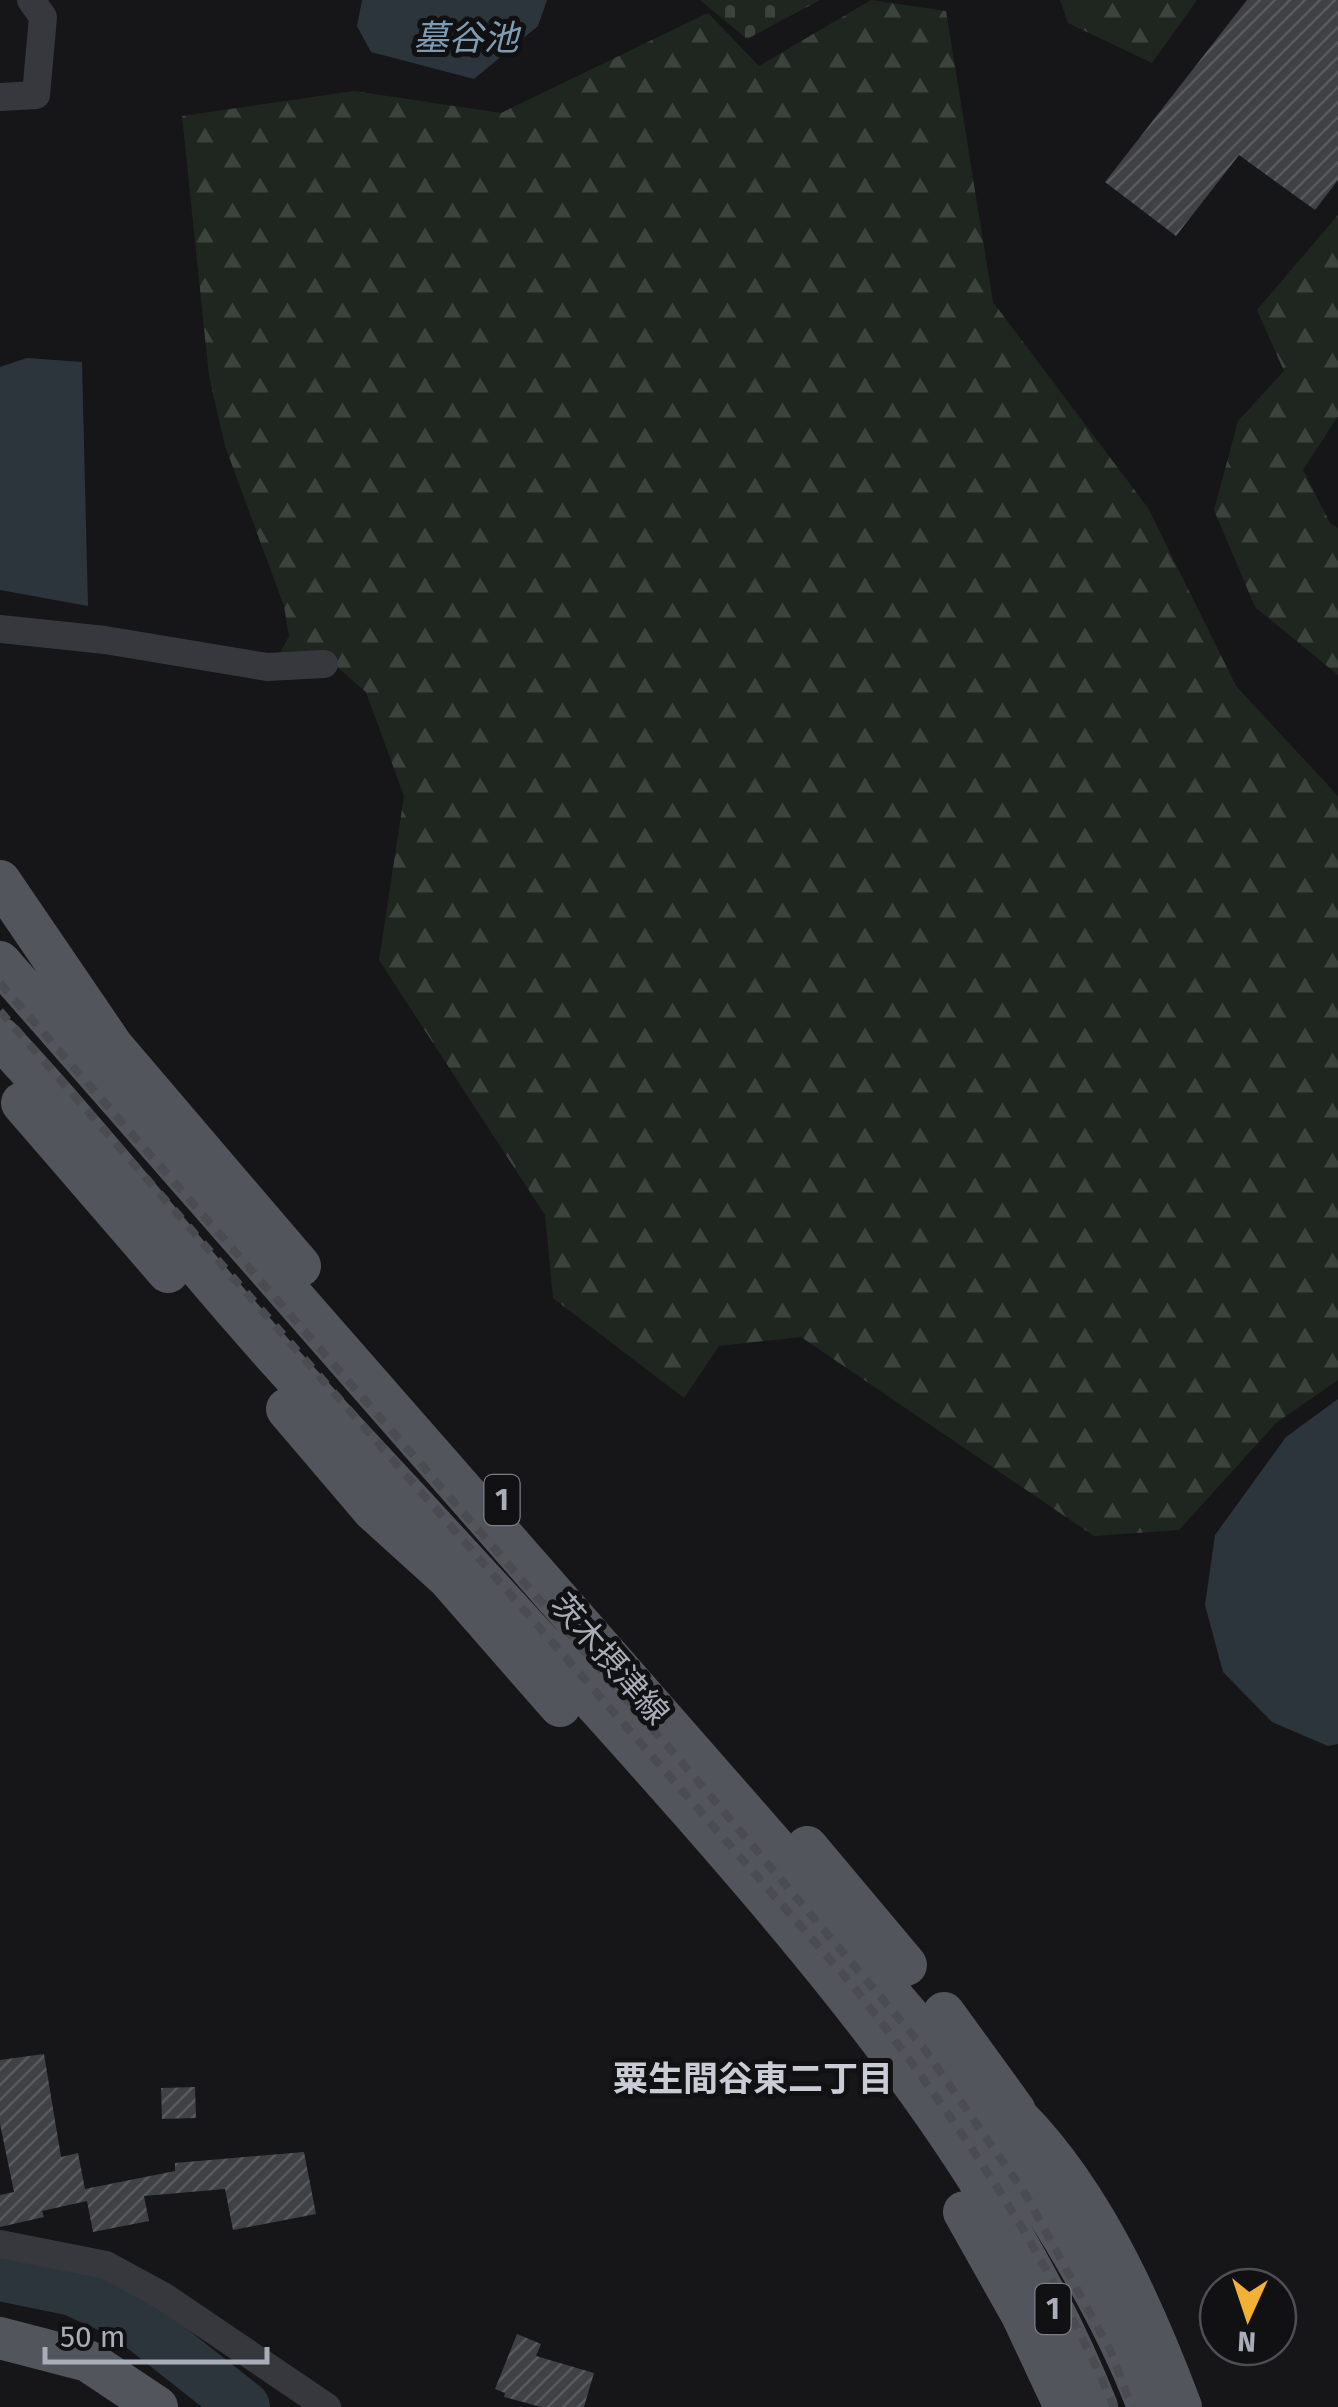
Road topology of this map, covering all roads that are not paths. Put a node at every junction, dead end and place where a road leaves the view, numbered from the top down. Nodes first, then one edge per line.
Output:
1 (31, 0) edge
2 (0, 96) edge
3 (0, 629) edge
4 (324, 664) dead end
5 (0, 880) edge
6 (0, 962) edge
7 (0, 1038) edge
8 (0, 1078) edge
9 (402, 1492) junction
10 (560, 1706) junction
11 (810, 1886) junction
12 (1015, 2111) junction
13 (0, 2244) edge
14 (0, 2338) edge
15 (157, 2407) edge
16 (327, 2407) edge
17 (1065, 2407) edge
18 (1097, 2407) edge
19 (1148, 2407) edge
20 (1181, 2407) edge

1 - 2 street
3 - 4 street
5 - 12 main road, 1
6 - 11 main road, 茨木摂津線 / 1
7 - 9 main road, 茨木摂津線 / 1
8 - 10 main road, 1
9 - 10 main road, 1
9 - 18 main road, 茨木摂津線 / 1
10 - 17 main road, 1
11 - 12 main road
11 - 19 main road, 茨木摂津線 / 1
12 - 20 main road
13 - 16 street
14 - 15 main road

